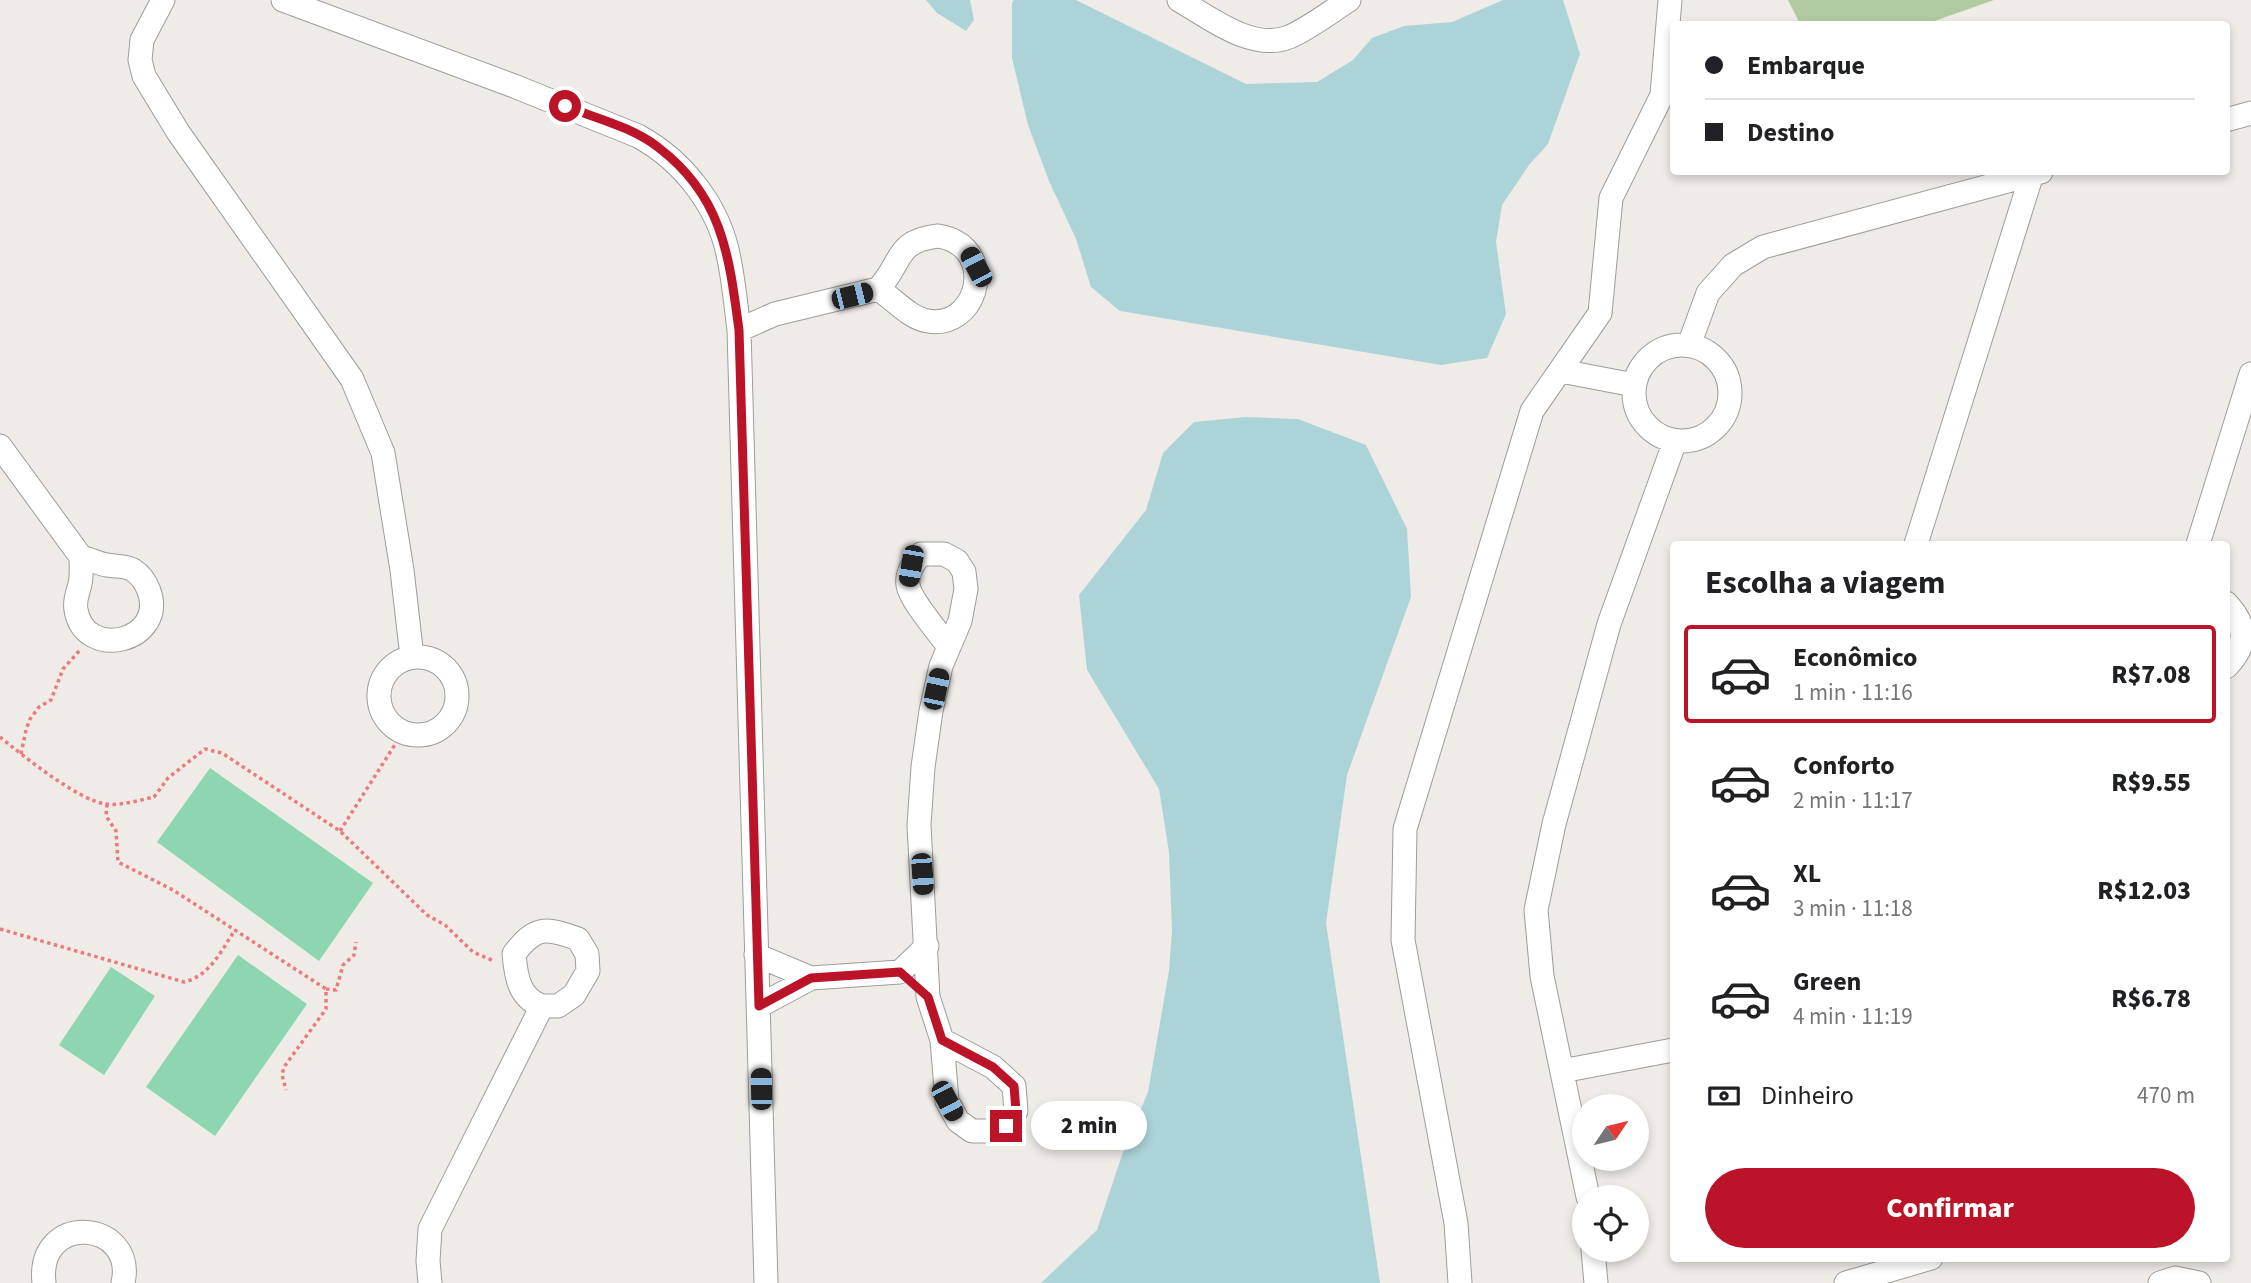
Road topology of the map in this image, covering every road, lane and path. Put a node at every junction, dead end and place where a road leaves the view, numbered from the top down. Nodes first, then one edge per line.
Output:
1 (283, 0) edge
2 (1179, 0) edge
3 (1349, 0) edge
4 (1670, 0) edge
5 (161, 1) edge
6 (2251, 113) edge
7 (2230, 119) edge
8 (2029, 175) edge
9 (2035, 175) edge
10 (878, 289) dead end
11 (734, 296) junction
12 (775, 314) junction
13 (739, 330) junction
14 (1689, 345) junction
15 (1561, 371) junction
16 (2251, 374) edge
17 (1634, 385) junction
18 (1675, 441) junction
19 (0, 446) edge
20 (1917, 541) edge
21 (2199, 541) edge
22 (81, 556) junction
23 (2230, 607) edge
24 (91, 634) junction
25 (949, 647) dead end
26 (412, 657) junction
27 (2230, 663) edge
28 (403, 732) junction
29 (0, 737) edge
30 (21, 754) junction
31 (107, 804) junction
32 (340, 831) junction
33 (0, 929) edge
34 (235, 930) junction
35 (356, 942) dead end
36 (927, 946) junction
37 (756, 954) junction
38 (516, 971) junction
39 (900, 972) junction
40 (811, 978) junction
41 (326, 989) junction
42 (928, 997) junction
43 (542, 1006) junction
44 (759, 1006) junction
45 (942, 1040) dead end
46 (1670, 1051) edge
47 (1562, 1071) junction
48 (286, 1090) dead end
49 (1586, 1185) edge
50 (1594, 1262) edge
51 (1917, 1262) edge
52 (44, 1283) edge
53 (123, 1283) edge
54 (430, 1283) edge
55 (766, 1283) edge
56 (1460, 1283) edge
57 (1596, 1283) edge
58 (1846, 1283) edge
59 (2160, 1283) edge
60 (2199, 1283) edge

1 - 11 street
2 - 3 street
4 - 15 street
5 - 26 street
6 - 7 street
8 - 14 street
9 - 20 street
10 - 12 street
11 - 12 street
11 - 13 street
12 - 13 street
13 - 37 street
14 - 17 street
14 - 18 street
15 - 17 street
15 - 56 street
16 - 21 street
17 - 18 street
18 - 47 street
19 - 22 street
22 - 24 street
22 - 24 street
23 - 27 street
24 - 30 path
25 - 36 street
26 - 28 street
26 - 28 street
28 - 32 path
29 - 30 path
30 - 31 path
31 - 32 path
31 - 34 path
32 - 38 path
33 - 34 path
34 - 41 path
35 - 41 path
36 - 39 street
36 - 42 street
37 - 40 street
37 - 44 street
38 - 43 street
38 - 43 street
39 - 40 street
39 - 42 street
40 - 44 street
41 - 48 path
42 - 45 street
43 - 54 street
44 - 55 street
46 - 47 street
47 - 49 street
50 - 57 street
51 - 58 street
52 - 53 street
59 - 60 street

